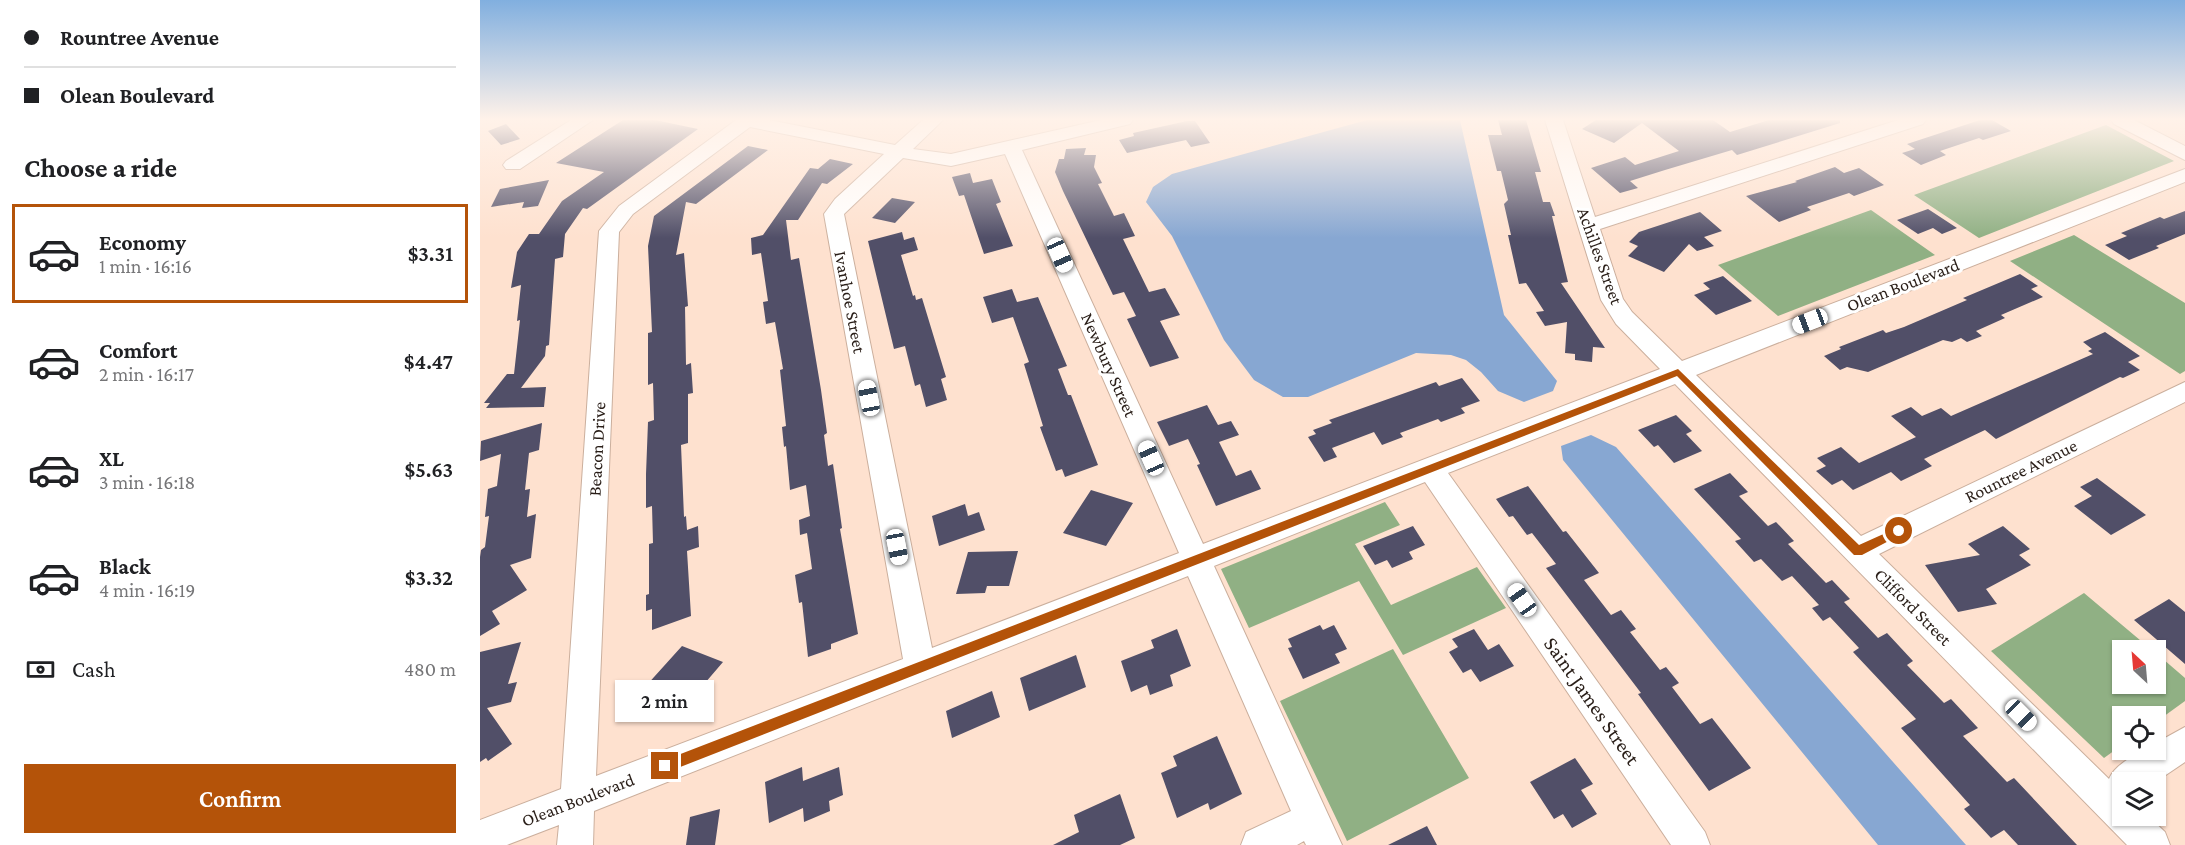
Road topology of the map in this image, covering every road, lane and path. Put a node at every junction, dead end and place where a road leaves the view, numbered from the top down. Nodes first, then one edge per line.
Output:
1 (522, 159) edge
2 (695, 159) edge
3 (890, 159) edge
4 (1017, 159) edge
5 (1567, 159) edge
6 (1795, 159) edge
7 (513, 165) dead end
8 (2185, 175) edge
9 (1588, 226) junction
10 (1678, 372) junction
11 (2185, 391) edge
12 (1430, 468) junction
13 (1858, 551) junction
14 (1196, 560) junction
15 (920, 667) junction
16 (2185, 743) edge
17 (2151, 772) edge
18 (2112, 792) edge
19 (578, 800) junction
20 (2138, 826) edge
21 (1318, 832) edge
22 (480, 838) edge
23 (575, 845) edge
24 (1259, 845) edge
25 (1692, 845) edge
26 (2152, 845) edge

1 - 7 street
2 - 19 street, Beacon Drive
3 - 15 street, Ivanhoe Street
4 - 14 street, Newbury Street
5 - 9 street, Achilles Street
6 - 9 street
8 - 10 street, Olean Boulevard
9 - 10 street, Achilles Street
10 - 12 street, Olean Boulevard
10 - 13 street, Clifford Street
11 - 13 street, Rountree Avenue
12 - 14 street, Olean Boulevard
12 - 25 street, Saint James Street
13 - 18 street, Clifford Street
14 - 15 street, Olean Boulevard
14 - 21 street, Newbury Street
15 - 19 street, Olean Boulevard
16 - 17 street
19 - 22 street, Olean Boulevard
19 - 23 street, Beacon Drive
20 - 26 street, Clifford Street
21 - 24 street

